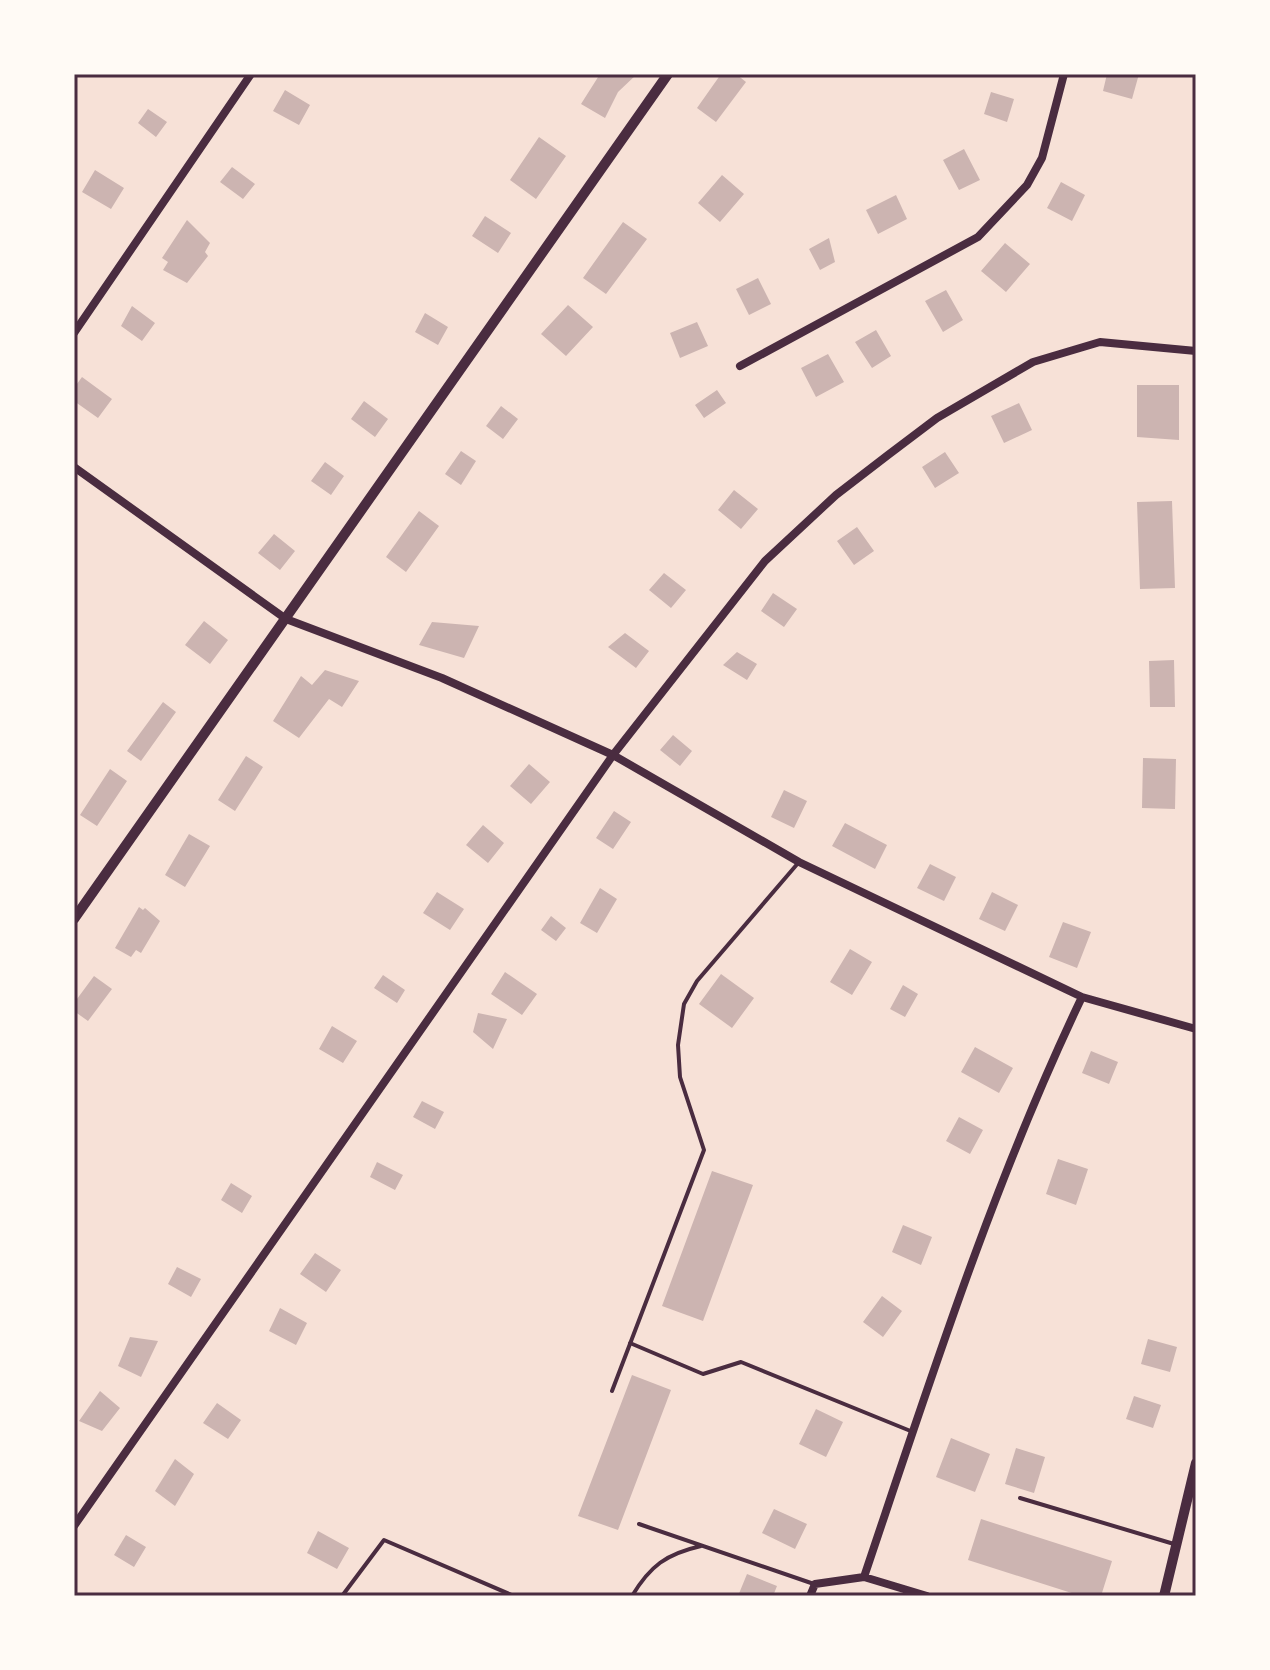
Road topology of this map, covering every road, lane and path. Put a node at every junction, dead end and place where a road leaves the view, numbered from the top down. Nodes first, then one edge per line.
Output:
1 (251, 74) edge
2 (668, 74) edge
3 (1064, 74) edge
4 (74, 333) edge
5 (1196, 351) edge
6 (740, 366) dead end
7 (74, 467) edge
8 (286, 619) junction
9 (613, 755) junction
10 (799, 862) junction
11 (74, 919) edge
12 (1082, 997) junction
13 (1196, 1029) edge
14 (630, 1343) junction
15 (612, 1391) dead end
16 (913, 1432) junction
17 (1196, 1463) edge
18 (1020, 1498) dead end
19 (639, 1524) dead end
20 (74, 1526) edge
21 (1176, 1545) junction
22 (701, 1546) junction
23 (864, 1577) junction
24 (815, 1584) junction
25 (342, 1596) edge
26 (514, 1596) edge
27 (632, 1596) edge
28 (810, 1596) edge
29 (927, 1596) edge
30 (1164, 1596) edge

1 - 4 street
2 - 8 street
3 - 6 street
5 - 9 street
7 - 8 street
8 - 9 street
8 - 11 street
9 - 10 street
9 - 20 street
10 - 12 street
10 - 14 lane
12 - 13 street
12 - 16 street
14 - 15 lane
14 - 16 lane
16 - 23 street
17 - 21 street
18 - 21 lane
19 - 22 lane
21 - 30 street
22 - 24 lane
22 - 27 lane
23 - 24 street
23 - 29 street
24 - 28 street
25 - 26 lane

